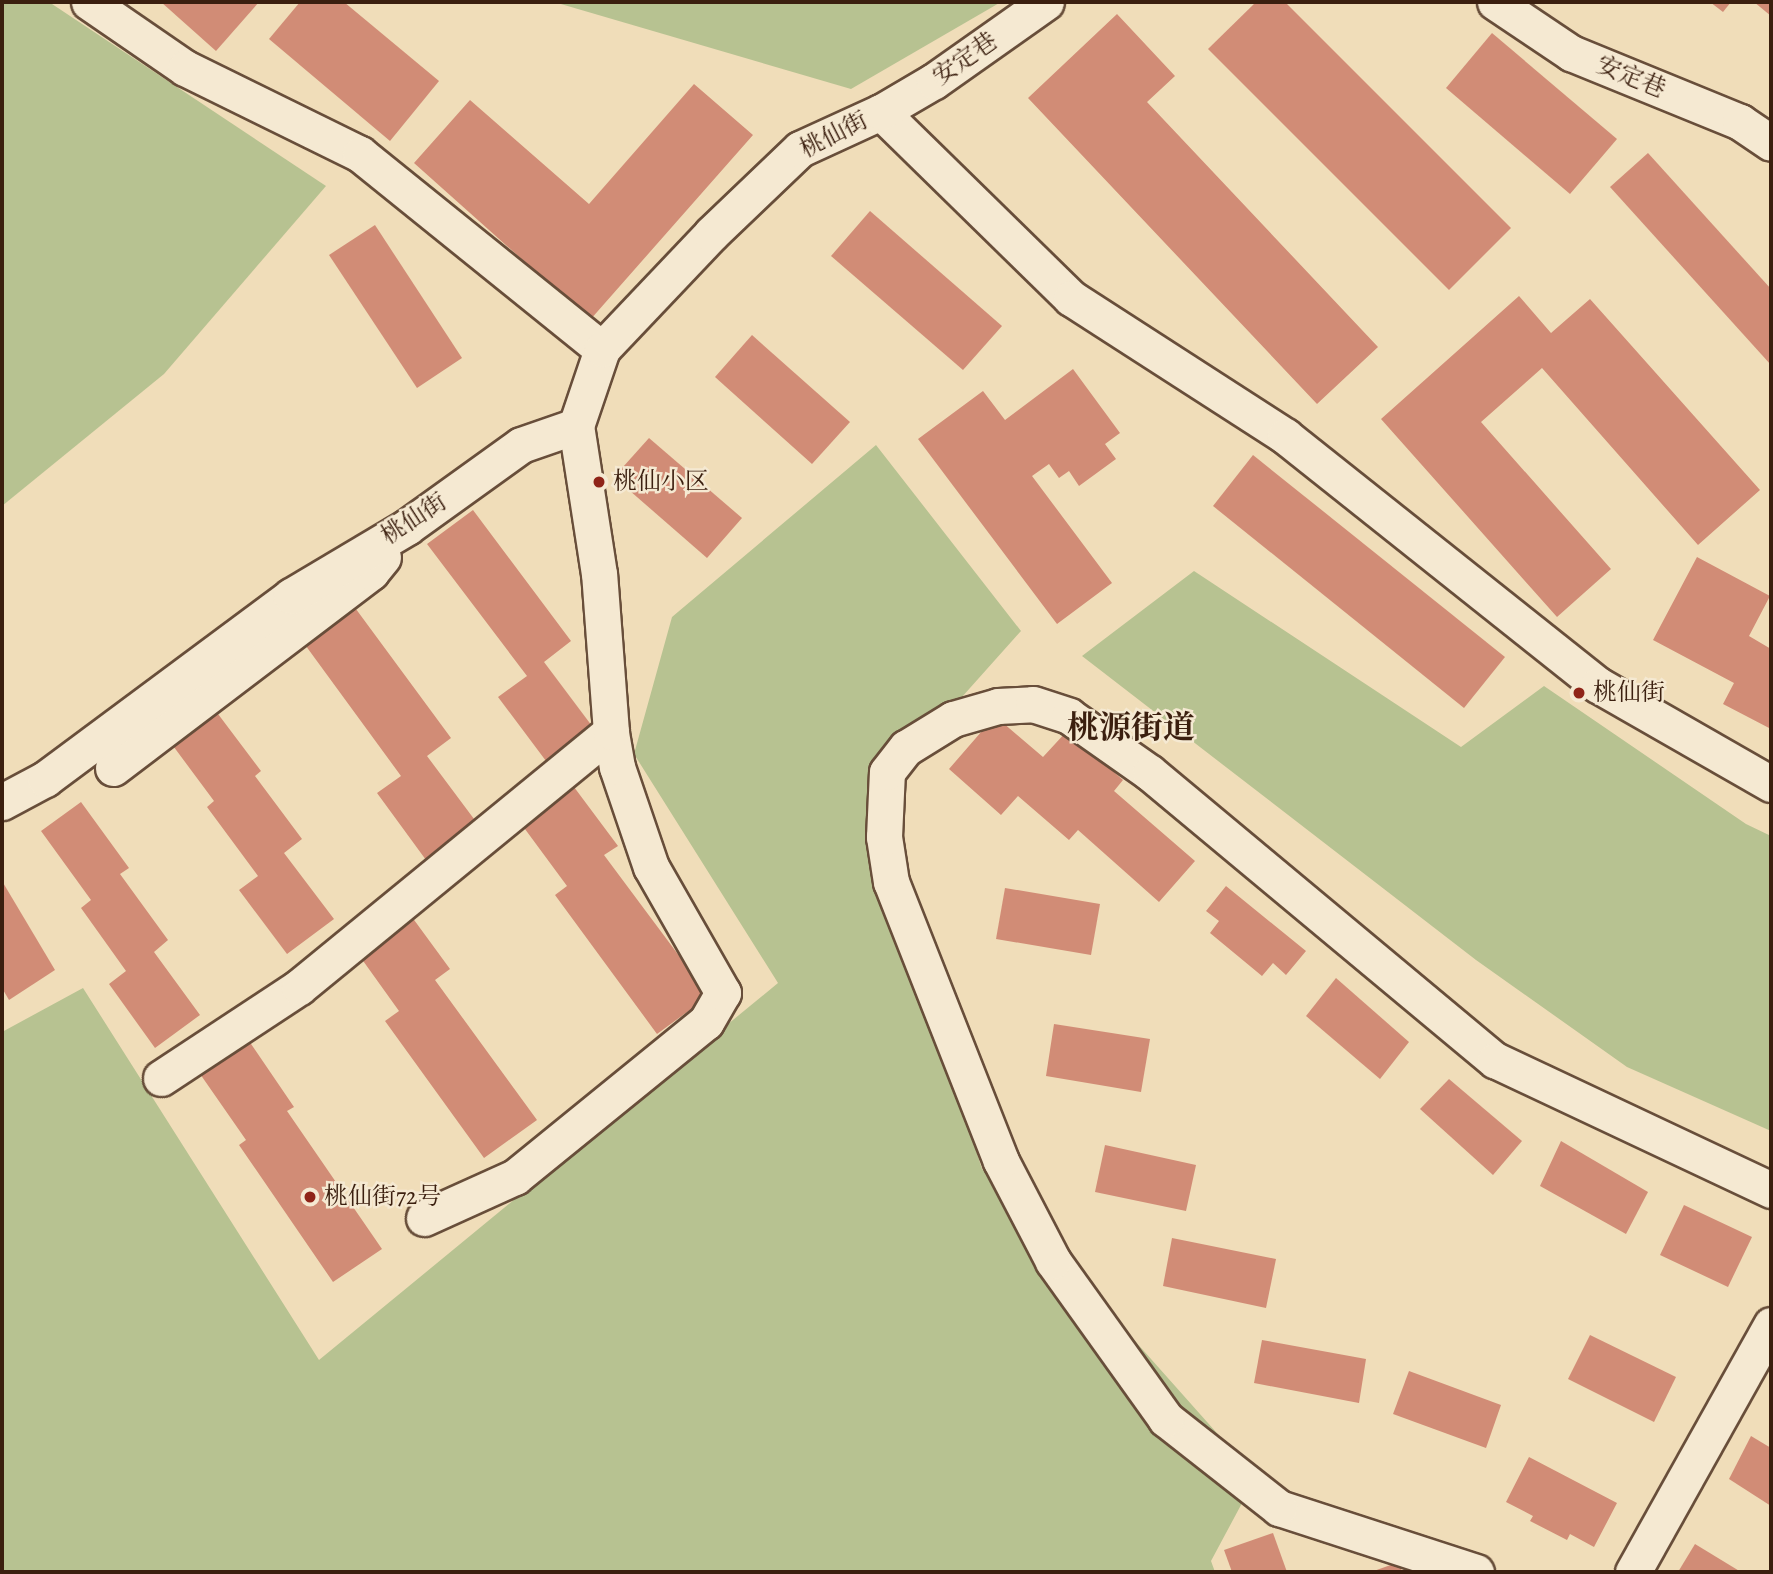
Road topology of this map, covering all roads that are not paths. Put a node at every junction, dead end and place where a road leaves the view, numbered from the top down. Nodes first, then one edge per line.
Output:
1 (89, 2) edge
2 (1046, 2) edge
3 (1495, 2) edge
4 (881, 112) junction
5 (1771, 143) edge
6 (602, 349) junction
7 (576, 426) junction
8 (407, 527) junction
9 (611, 732) junction
10 (113, 768) dead end
11 (1771, 784) edge
12 (2, 802) edge
13 (161, 1078) dead end
14 (1771, 1189) edge
15 (425, 1218) dead end
16 (1771, 1325) edge
17 (1476, 1572) edge
18 (1633, 1572) edge

1 - 6 street
2 - 4 street, 安定巷
3 - 5 street, 安定巷
4 - 6 street, 桃仙街
4 - 11 street, 桃仙街
6 - 7 street, 桃仙街
7 - 8 street, 桃仙街
7 - 9 street
8 - 10 street
8 - 12 street, 桃仙街
9 - 13 street
9 - 15 street
14 - 17 street
16 - 18 street

